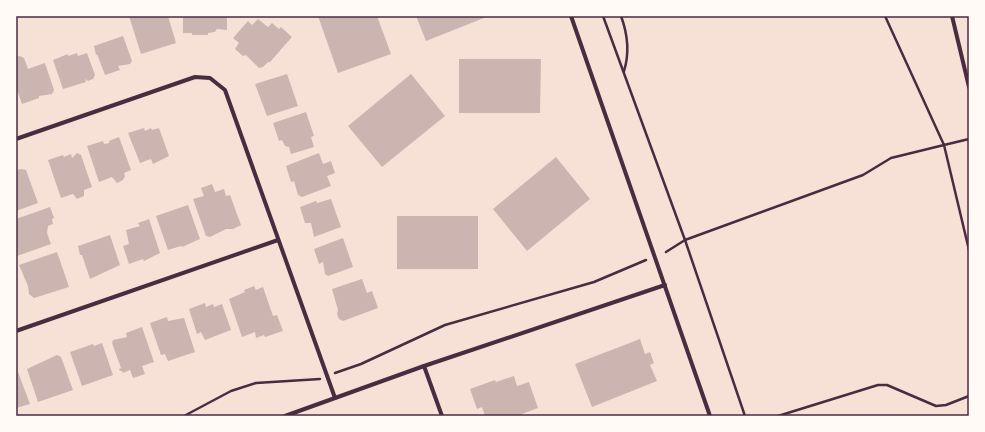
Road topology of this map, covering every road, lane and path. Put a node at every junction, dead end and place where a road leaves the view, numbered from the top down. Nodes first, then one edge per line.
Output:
1 (571, 16) edge
2 (603, 16) edge
3 (621, 16) edge
4 (885, 16) edge
5 (952, 16) edge
6 (623, 72) junction
7 (969, 87) edge
8 (969, 139) edge
9 (16, 140) edge
10 (944, 145) junction
11 (278, 240) junction
12 (685, 240) junction
13 (969, 250) edge
14 (666, 252) dead end
15 (637, 264) dead end
16 (665, 285) junction
17 (16, 331) edge
18 (424, 366) junction
19 (336, 372) dead end
20 (312, 381) dead end
21 (969, 396) edge
22 (335, 398) junction
23 (184, 416) edge
24 (285, 416) edge
25 (442, 416) edge
26 (710, 416) edge
27 (745, 416) edge
28 (778, 416) edge

1 - 16 street
2 - 6 path
3 - 6 path
4 - 10 path
5 - 7 street
6 - 12 path
8 - 10 path
9 - 11 street
10 - 12 path
10 - 13 path
11 - 17 street
11 - 22 street
12 - 14 path
12 - 27 path
15 - 19 path
16 - 18 street
16 - 26 street
18 - 22 street
18 - 25 street
20 - 23 path
21 - 28 path
22 - 24 street

